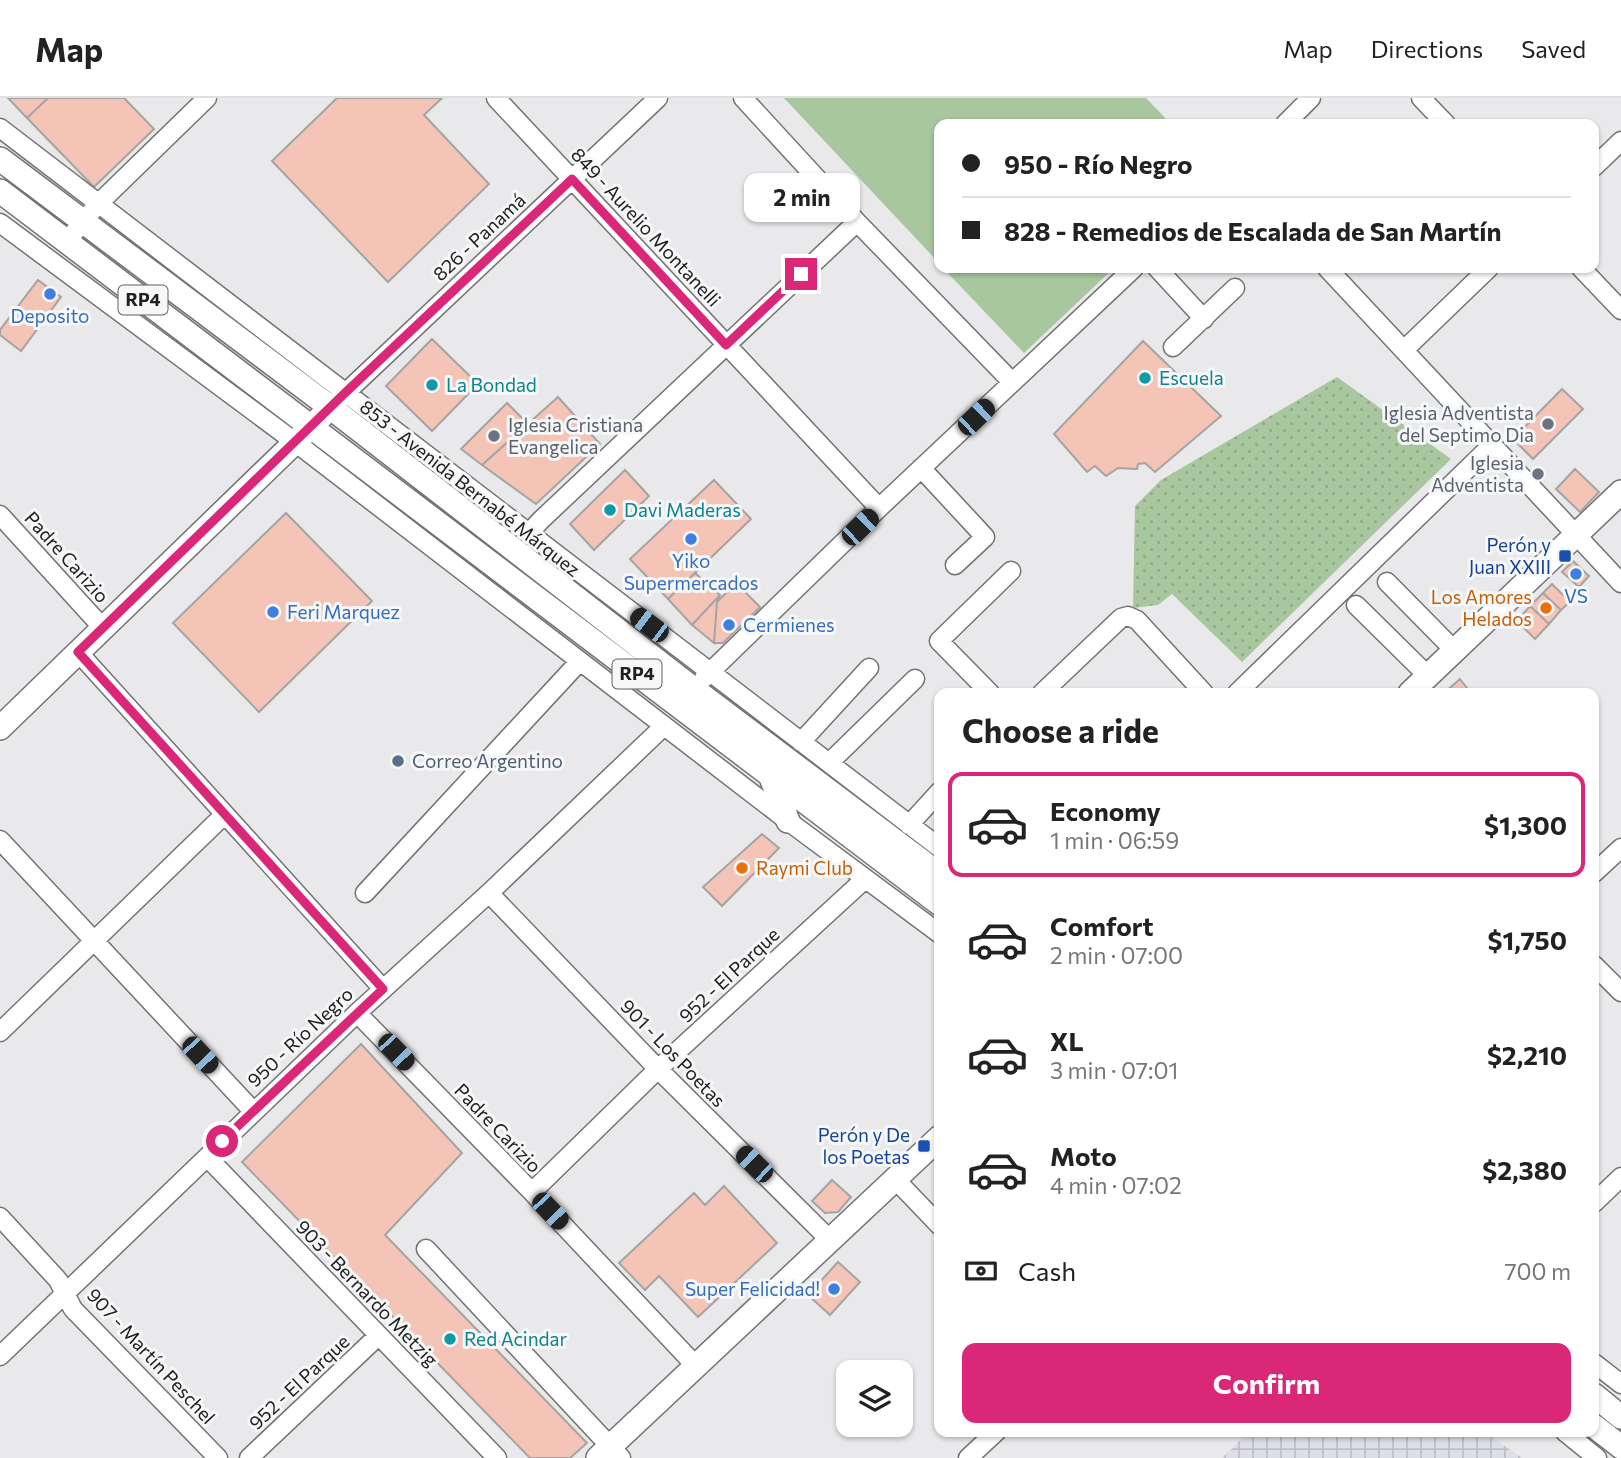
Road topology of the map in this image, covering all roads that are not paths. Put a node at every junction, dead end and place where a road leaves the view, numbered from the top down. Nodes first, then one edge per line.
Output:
1 (207, 98) edge
2 (496, 98) edge
3 (658, 98) edge
4 (743, 98) edge
5 (1311, 98) edge
6 (1421, 98) edge
7 (1290, 119) edge
8 (1441, 119) edge
9 (0, 128) edge
10 (1621, 141) edge
11 (0, 159) edge
12 (1599, 162) edge
13 (572, 179) junction
14 (0, 191) edge
15 (91, 212) junction
16 (857, 222) junction
17 (0, 223) edge
18 (66, 242) junction
19 (1129, 273) edge
20 (1162, 273) edge
21 (1332, 273) edge
22 (1484, 273) edge
23 (1586, 273) edge
24 (1235, 288) dead end
25 (1621, 310) edge
26 (1204, 318) junction
27 (726, 345) junction
28 (1173, 347) dead end
29 (1405, 349) junction
30 (1012, 382) junction
31 (338, 399) junction
32 (304, 434) junction
33 (1492, 445) junction
34 (921, 468) junction
35 (1621, 492) edge
36 (879, 509) junction
37 (0, 515) edge
38 (528, 534) junction
39 (1576, 535) junction
40 (955, 565) dead end
41 (1011, 571) dead end
42 (1388, 582) dead end
43 (1621, 583) edge
44 (1356, 605) dead end
45 (102, 627) junction
46 (1455, 651) junction
47 (78, 652) junction
48 (580, 661) junction
49 (869, 668) dead end
50 (710, 671) junction
51 (1428, 676) junction
52 (915, 679) dead end
53 (985, 688) edge
54 (1047, 688) edge
55 (1199, 688) edge
56 (1242, 688) edge
57 (1415, 688) edge
58 (695, 690) junction
59 (664, 726) junction
60 (0, 728) edge
61 (802, 742) junction
62 (829, 763) junction
63 (770, 775) junction
64 (934, 797) edge
65 (225, 815) junction
66 (788, 821) junction
67 (909, 824) junction
68 (0, 840) edge
69 (934, 843) edge
70 (1621, 848) edge
71 (1599, 868) edge
72 (934, 870) edge
73 (866, 879) junction
74 (489, 893) junction
75 (365, 894) dead end
76 (934, 899) edge
77 (934, 930) edge
78 (94, 942) junction
79 (1599, 970) edge
80 (383, 989) junction
81 (1621, 992) edge
82 (357, 1013) junction
83 (0, 1032) edge
84 (658, 1069) junction
85 (253, 1111) junction
86 (934, 1143) edge
87 (207, 1157) junction
88 (1621, 1177) edge
89 (895, 1179) junction
90 (532, 1192) junction
91 (1599, 1198) edge
92 (0, 1217) edge
93 (934, 1220) edge
94 (830, 1240) junction
95 (426, 1250) dead end
96 (65, 1293) junction
97 (379, 1336) junction
98 (0, 1356) edge
99 (695, 1365) junction
100 (1599, 1367) edge
101 (1621, 1384) edge
102 (1599, 1399) edge
103 (1621, 1417) edge
104 (1599, 1430) edge
105 (991, 1437) edge
106 (1570, 1437) edge
107 (1621, 1447) edge
108 (610, 1454) edge
109 (218, 1458) edge
110 (249, 1458) edge
111 (497, 1458) edge
112 (968, 1458) edge
113 (1597, 1458) edge

1 - 15 street
2 - 13 street, 849 - Aurelio Montanelli
3 - 13 street, 826 - Panamá
4 - 16 street
5 - 7 street
6 - 8 street
9 - 15 street, 853 - Avenida Bernabé Márquez
10 - 12 street
11 - 15 main road, 853 - Avenida Bernabé Márquez / RP4
13 - 27 street, 849 - Aurelio Montanelli
13 - 31 street, 826 - Panamá
14 - 18 main road, RP4
15 - 18 street
15 - 31 main road, 853 - Avenida Bernabé Márquez / RP4
16 - 27 street
16 - 30 street
17 - 32 street
18 - 32 main road, RP4
19 - 30 street
20 - 26 street
21 - 29 street
22 - 29 street
23 - 25 street
24 - 26 street
26 - 28 street
27 - 36 street, 849 - Aurelio Montanelli
27 - 38 street
29 - 33 street
30 - 34 street
31 - 32 main road
31 - 38 street, 853 - Avenida Bernabé Márquez
31 - 58 main road, 853 - Avenida Bernabé Márquez / RP4
32 - 45 main road
32 - 48 street
32 - 63 main road, RP4
33 - 39 street
33 - 56 street
34 - 36 street
34 - 40 street
35 - 39 main road
36 - 50 street
37 - 45 street, Padre Carizio
38 - 50 street, 853 - Avenida Bernabé Márquez
39 - 43 street
39 - 46 main road
41 - 53 street
42 - 46 street
44 - 51 street
45 - 47 main road
46 - 51 main road
47 - 60 main road
47 - 65 street
48 - 59 street
48 - 75 street
49 - 61 street
50 - 58 street
50 - 61 street, 853 - Avenida Bernabé Márquez
51 - 57 main road
52 - 62 street
54 - 55 street
58 - 72 main road, 853 - Avenida Bernabé Márquez / RP4
59 - 66 street
59 - 74 street, 950 - Río Negro
61 - 62 street, 853 - Avenida Bernabé Márquez
62 - 67 street, 853 - Avenida Bernabé Márquez
63 - 66 main road
63 - 76 main road, RP4
64 - 67 street
65 - 78 street
65 - 80 street
66 - 73 street
67 - 69 street, 853 - Avenida Bernabé Márquez
68 - 78 street
70 - 71 street
73 - 77 street
73 - 84 street, 952 - El Parque
74 - 80 street, 950 - Río Negro
74 - 84 street, 901 - Los Poetas
78 - 83 street
78 - 85 street
79 - 81 street
80 - 82 street, 950 - Río Negro
82 - 85 street, 950 - Río Negro
82 - 90 street, Padre Carizio
84 - 90 street, 952 - El Parque
84 - 94 street, 901 - Los Poetas
85 - 87 street, 950 - Río Negro
86 - 89 main road
87 - 96 street, 950 - Río Negro
87 - 97 street, 903 - Bernardo Metzig
88 - 91 street
89 - 93 street
89 - 94 main road
90 - 99 street, Padre Carizio
92 - 96 street, 907 - Martín Peschel
94 - 99 main road
95 - 108 street
96 - 98 street, 950 - Río Negro
96 - 109 street, 907 - Martín Peschel
97 - 110 street, 952 - El Parque
97 - 111 street, 903 - Bernardo Metzig
99 - 108 main road
100 - 101 street
102 - 103 main road
104 - 107 main road
105 - 112 street
106 - 113 street

